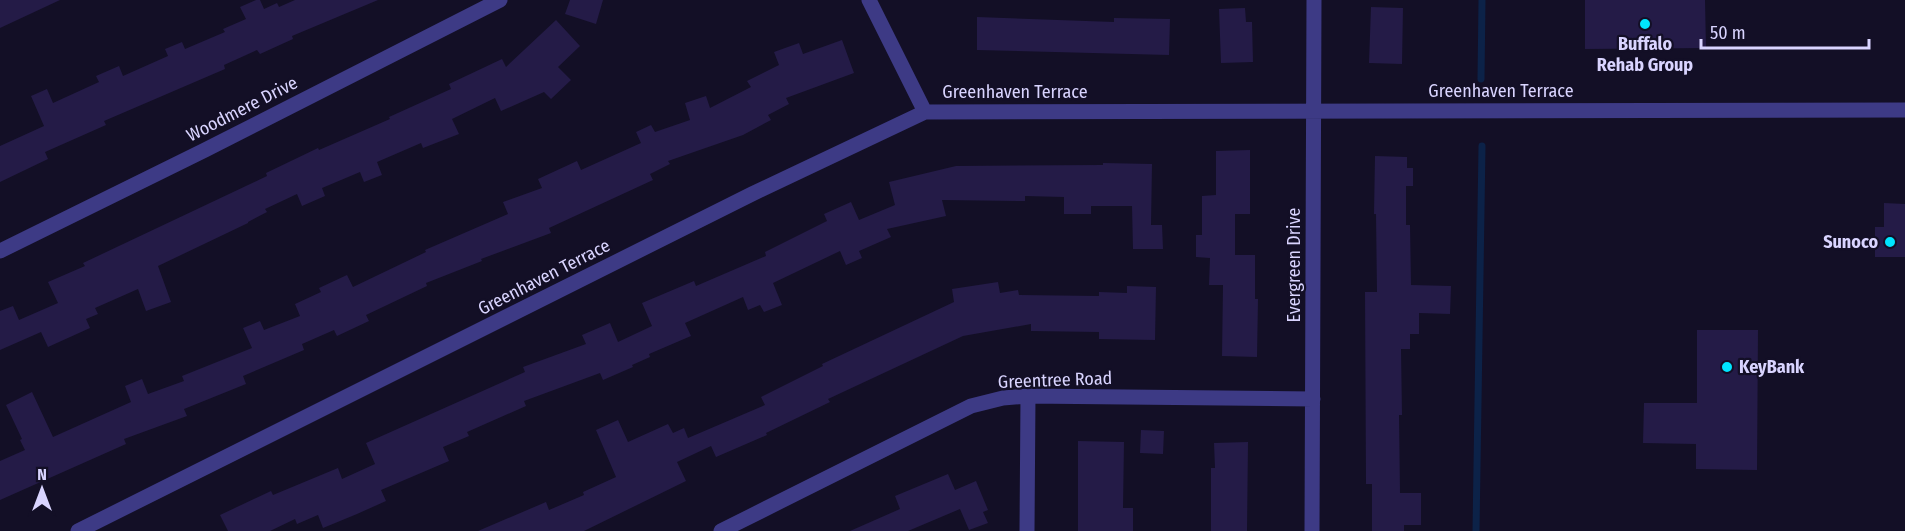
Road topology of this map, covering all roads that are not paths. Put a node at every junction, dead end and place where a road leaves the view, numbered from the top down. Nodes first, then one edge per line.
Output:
1 (500, 0) edge
2 (869, 0) edge
3 (1314, 0) edge
4 (1905, 110) edge
5 (1314, 111) junction
6 (925, 112) junction
7 (0, 251) edge
8 (1028, 396) junction
9 (1313, 399) junction
10 (78, 531) edge
11 (721, 531) edge
12 (1027, 531) edge
13 (1312, 531) edge

1 - 7 street, Woodmere Drive
2 - 6 street
3 - 5 street, Evergreen Drive
4 - 5 street, Greenhaven Terrace
5 - 6 street, Greenhaven Terrace
5 - 9 street, Evergreen Drive
6 - 10 street, Greenhaven Terrace
8 - 9 street, Greentree Road
8 - 11 street, Greentree Road
8 - 12 street
9 - 13 street, Evergreen Drive

